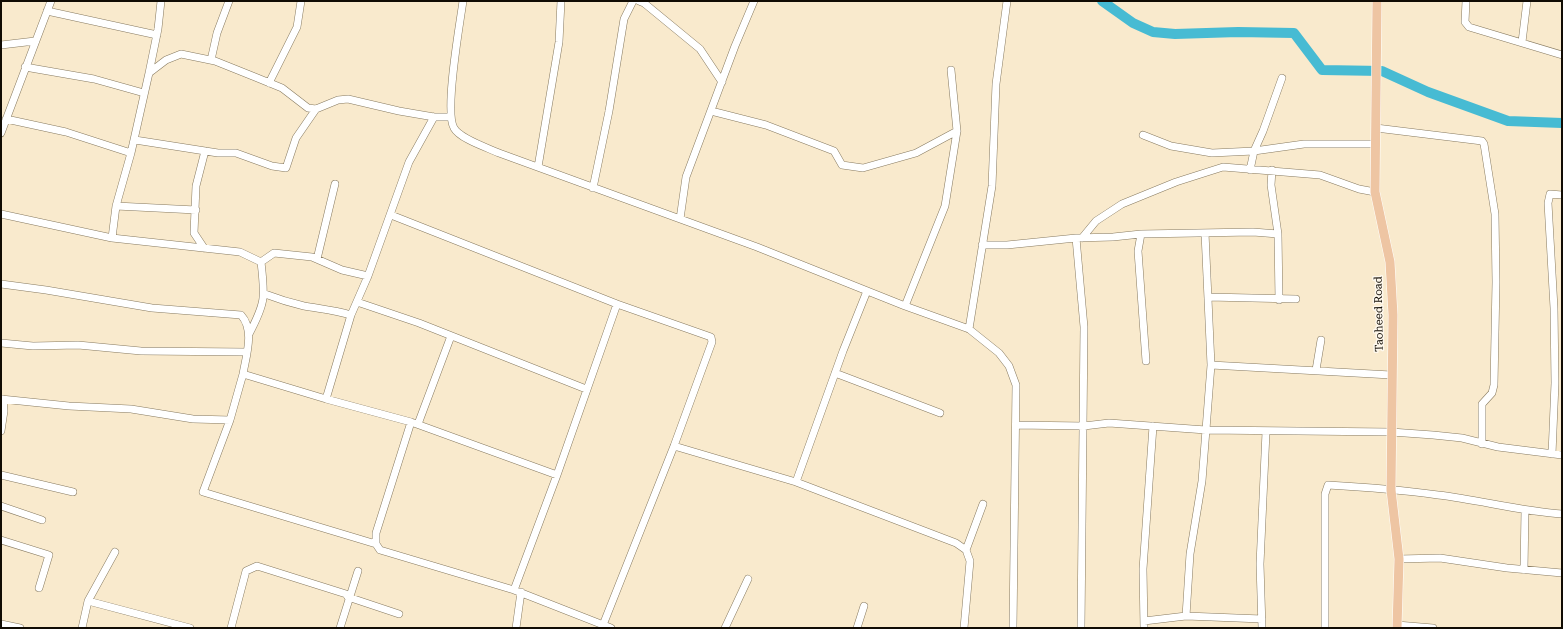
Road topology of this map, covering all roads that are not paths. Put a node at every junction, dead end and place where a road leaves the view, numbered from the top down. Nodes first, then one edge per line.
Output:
1 (50, 1) edge
2 (161, 1) edge
3 (229, 1) edge
4 (301, 1) edge
5 (463, 1) edge
6 (561, 1) edge
7 (633, 1) edge
8 (639, 1) edge
9 (754, 1) edge
10 (1007, 1) edge
11 (1377, 1) edge
12 (1466, 1) edge
13 (1527, 1) edge
14 (47, 11) junction
15 (156, 35) junction
16 (35, 41) junction
17 (1522, 42) junction
18 (1, 44) edge
19 (1562, 55) edge
20 (211, 60) junction
21 (25, 66) junction
22 (951, 70) dead end
23 (149, 73) junction
24 (1282, 78) dead end
25 (722, 82) junction
26 (269, 83) junction
27 (144, 93) junction
28 (316, 109) junction
29 (711, 111) junction
30 (434, 117) junction
31 (451, 117) junction
32 (6, 120) junction
33 (1376, 128) junction
34 (957, 131) junction
35 (1, 133) edge
36 (1143, 135) dead end
37 (135, 140) junction
38 (1376, 144) junction
39 (205, 151) junction
40 (1254, 151) junction
41 (131, 153) junction
42 (538, 167) junction
43 (1250, 170) junction
44 (1272, 170) junction
45 (335, 184) dead end
46 (593, 188) junction
47 (1375, 192) junction
48 (1562, 195) edge
49 (116, 206) junction
50 (196, 210) junction
51 (1, 214) edge
52 (391, 215) junction
53 (680, 219) junction
54 (1205, 233) junction
55 (1141, 234) junction
56 (1278, 234) junction
57 (112, 238) junction
58 (1079, 238) junction
59 (982, 245) junction
60 (204, 248) junction
61 (317, 259) junction
62 (261, 262) junction
63 (368, 276) junction
64 (1, 284) edge
65 (867, 291) junction
66 (265, 294) junction
67 (1208, 298) junction
68 (1296, 299) dead end
69 (1279, 300) junction
70 (357, 302) junction
71 (617, 304) junction
72 (904, 306) junction
73 (351, 315) junction
74 (969, 329) junction
75 (249, 334) junction
76 (451, 336) junction
77 (1322, 340) dead end
78 (1, 343) edge
79 (246, 352) junction
80 (1146, 361) dead end
81 (1211, 365) junction
82 (1316, 370) junction
83 (835, 373) junction
84 (243, 374) junction
85 (1392, 375) junction
86 (586, 390) junction
87 (2, 399) edge
88 (326, 399) junction
89 (940, 413) dead end
90 (230, 420) junction
91 (415, 423) junction
92 (1016, 425) junction
93 (1084, 426) junction
94 (1153, 426) junction
95 (1206, 430) junction
96 (1, 431) edge
97 (1266, 432) junction
98 (1391, 432) junction
99 (1482, 444) junction
100 (674, 446) junction
101 (1552, 454) junction
102 (1562, 455) edge
103 (1, 475) edge
104 (557, 475) junction
105 (796, 482) junction
106 (1391, 490) junction
107 (74, 492) dead end
108 (983, 504) dead end
109 (1, 506) edge
110 (1525, 510) junction
111 (1562, 514) edge
112 (42, 520) dead end
113 (1, 540) edge
114 (376, 544) junction
115 (966, 550) junction
116 (115, 552) dead end
117 (1399, 559) junction
118 (1524, 570) junction
119 (358, 571) dead end
120 (1562, 573) edge
121 (748, 578) dead end
122 (39, 588) dead end
123 (517, 591) junction
124 (348, 597) junction
125 (88, 601) junction
126 (864, 606) dead end
127 (399, 614) dead end
128 (1186, 616) junction
129 (1262, 619) junction
130 (1, 624) edge
131 (1144, 624) edge
132 (603, 625) junction
133 (1397, 627) edge
134 (20, 628) edge
135 (82, 628) edge
136 (190, 628) edge
137 (231, 628) edge
138 (340, 628) edge
139 (516, 628) edge
140 (611, 628) edge
141 (725, 628) edge
142 (857, 628) edge
143 (964, 628) edge
144 (1013, 628) edge
145 (1081, 628) edge
146 (1262, 628) edge
147 (1325, 628) edge
148 (1433, 628) edge

1 - 14 street
2 - 15 street
3 - 20 street
4 - 26 street
5 - 31 street
6 - 42 street
7 - 46 street
8 - 25 street
9 - 25 street
10 - 59 street
11 - 33 main road, Taoheed Road
12 - 17 street
13 - 17 street
14 - 15 street
14 - 16 street
15 - 23 street
16 - 18 street
16 - 21 street
17 - 19 street
20 - 23 street
20 - 26 street
21 - 27 street
21 - 32 street
22 - 34 street
23 - 27 street
24 - 40 street
25 - 29 street
26 - 28 street
27 - 37 street
28 - 30 street
28 - 39 street
29 - 34 street
29 - 53 street
30 - 31 street
30 - 52 street
31 - 42 street
32 - 35 street
32 - 41 street
33 - 38 main road, Taoheed Road
33 - 99 street
34 - 72 street
36 - 40 street
37 - 39 street
37 - 41 street
38 - 40 street
38 - 47 main road, Taoheed Road
39 - 50 street
40 - 43 street
41 - 49 street
42 - 46 street
43 - 44 street
43 - 58 street
44 - 47 street
44 - 56 street
45 - 61 street
46 - 53 street
47 - 85 main road, Taoheed Road
48 - 101 street
49 - 50 street
49 - 57 street
50 - 60 street
51 - 57 street
52 - 63 street
52 - 71 street
53 - 65 street
54 - 55 street
54 - 56 street
54 - 67 street
55 - 58 street
55 - 80 street
56 - 69 street
57 - 60 street
58 - 59 street
58 - 93 street
59 - 74 street
60 - 62 street
61 - 62 street
61 - 63 street
62 - 66 street
63 - 70 street
64 - 75 street
65 - 72 street
65 - 83 street
66 - 73 street
66 - 75 street
67 - 69 street
67 - 81 street
68 - 69 street
70 - 73 street
70 - 76 street
71 - 86 street
71 - 100 street
72 - 74 street
73 - 88 street
74 - 92 street
75 - 79 street
76 - 86 street
76 - 91 street
77 - 82 street
78 - 79 street
79 - 84 street
81 - 82 street
81 - 95 street
82 - 85 street
83 - 89 street
83 - 105 street
84 - 88 street
84 - 90 street
85 - 98 main road, Taoheed Road
86 - 104 street
87 - 90 street
87 - 96 street
88 - 91 street
90 - 114 street
91 - 104 street
91 - 114 street
92 - 93 street
92 - 144 street
93 - 94 street
93 - 145 street
94 - 95 street
94 - 131 street
95 - 97 street
95 - 128 street
97 - 98 street
97 - 129 street
98 - 99 street
98 - 106 main road, Taoheed Road
99 - 101 street
100 - 105 street
100 - 132 street
101 - 102 street
103 - 107 street
104 - 123 street
105 - 115 street
106 - 110 street
106 - 117 main road, Taoheed Road
106 - 147 street
108 - 115 street
109 - 112 street
110 - 111 street
110 - 118 street
113 - 122 street
114 - 123 street
115 - 143 street
116 - 125 street
117 - 118 street
117 - 133 main road, Taoheed Road
118 - 120 street
119 - 124 street
121 - 141 street
123 - 132 street
123 - 139 street
124 - 127 street
124 - 137 street
124 - 138 street
125 - 135 street
125 - 136 street
126 - 142 street
128 - 129 street
128 - 131 street
129 - 146 street
130 - 134 street
132 - 140 street
133 - 148 street

